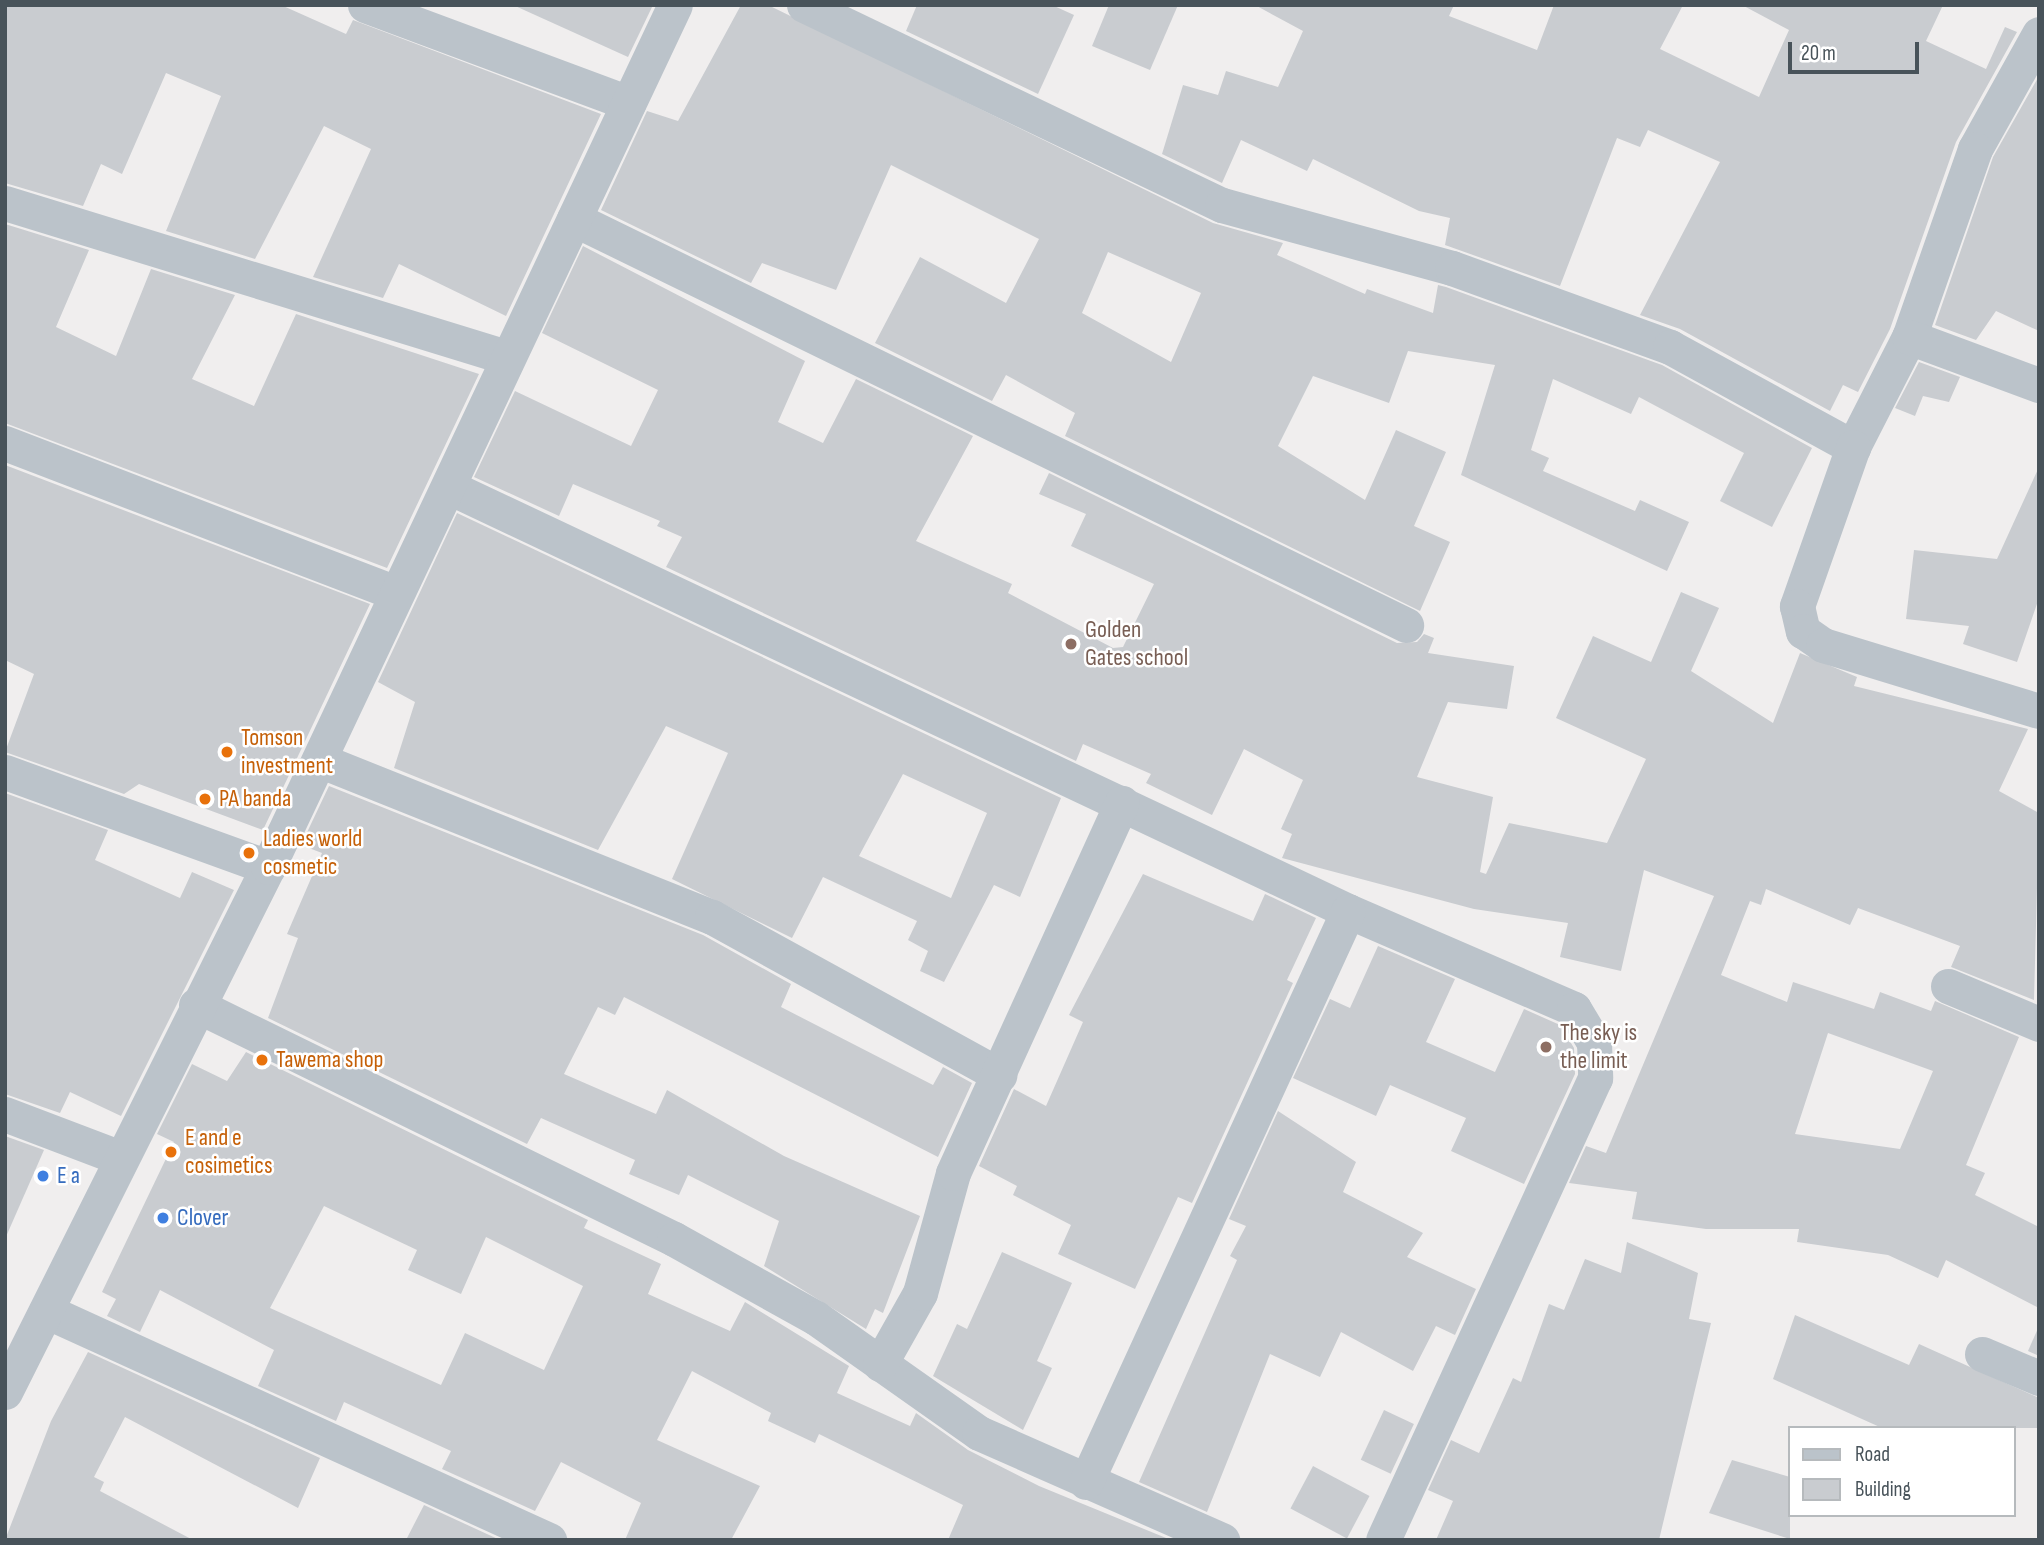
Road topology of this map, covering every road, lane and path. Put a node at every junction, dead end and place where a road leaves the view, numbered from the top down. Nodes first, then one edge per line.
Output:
1 (365, 5) edge
2 (675, 5) edge
3 (804, 5) edge
4 (2037, 39) edge
5 (628, 103) junction
6 (5, 203) edge
7 (574, 219) junction
8 (1909, 337) junction
9 (506, 357) junction
10 (2039, 385) edge
11 (5, 443) edge
12 (1853, 447) junction
13 (449, 487) junction
14 (394, 592) junction
15 (1406, 625) dead end
16 (2039, 711) edge
17 (318, 760) junction
18 (5, 772) edge
19 (1122, 803) junction
20 (268, 867) junction
21 (1348, 911) junction
22 (1948, 986) dead end
23 (196, 1005) junction
24 (2039, 1024) edge
25 (999, 1075) junction
26 (5, 1114) edge
27 (121, 1158) junction
28 (46, 1311) junction
29 (1982, 1354) dead end
30 (880, 1364) junction
31 (2039, 1378) edge
32 (5, 1392) edge
33 (1086, 1482) junction
34 (549, 1540) edge
35 (1222, 1540) edge
36 (1383, 1540) edge

1 - 5 street
2 - 5 street
3 - 12 street
4 - 8 street
5 - 7 street
6 - 9 street
7 - 9 street
7 - 15 street
8 - 10 street
8 - 12 street
9 - 13 street
11 - 14 street
12 - 16 street
13 - 14 street
13 - 19 street
14 - 17 street
17 - 20 street
17 - 25 street
18 - 20 street
19 - 21 street
19 - 25 street
20 - 23 street
21 - 33 street
21 - 36 street
22 - 24 street
23 - 27 street
23 - 30 street
25 - 30 street
26 - 27 street
27 - 28 street
28 - 32 street
28 - 34 street
29 - 31 street
30 - 33 street
33 - 35 street

